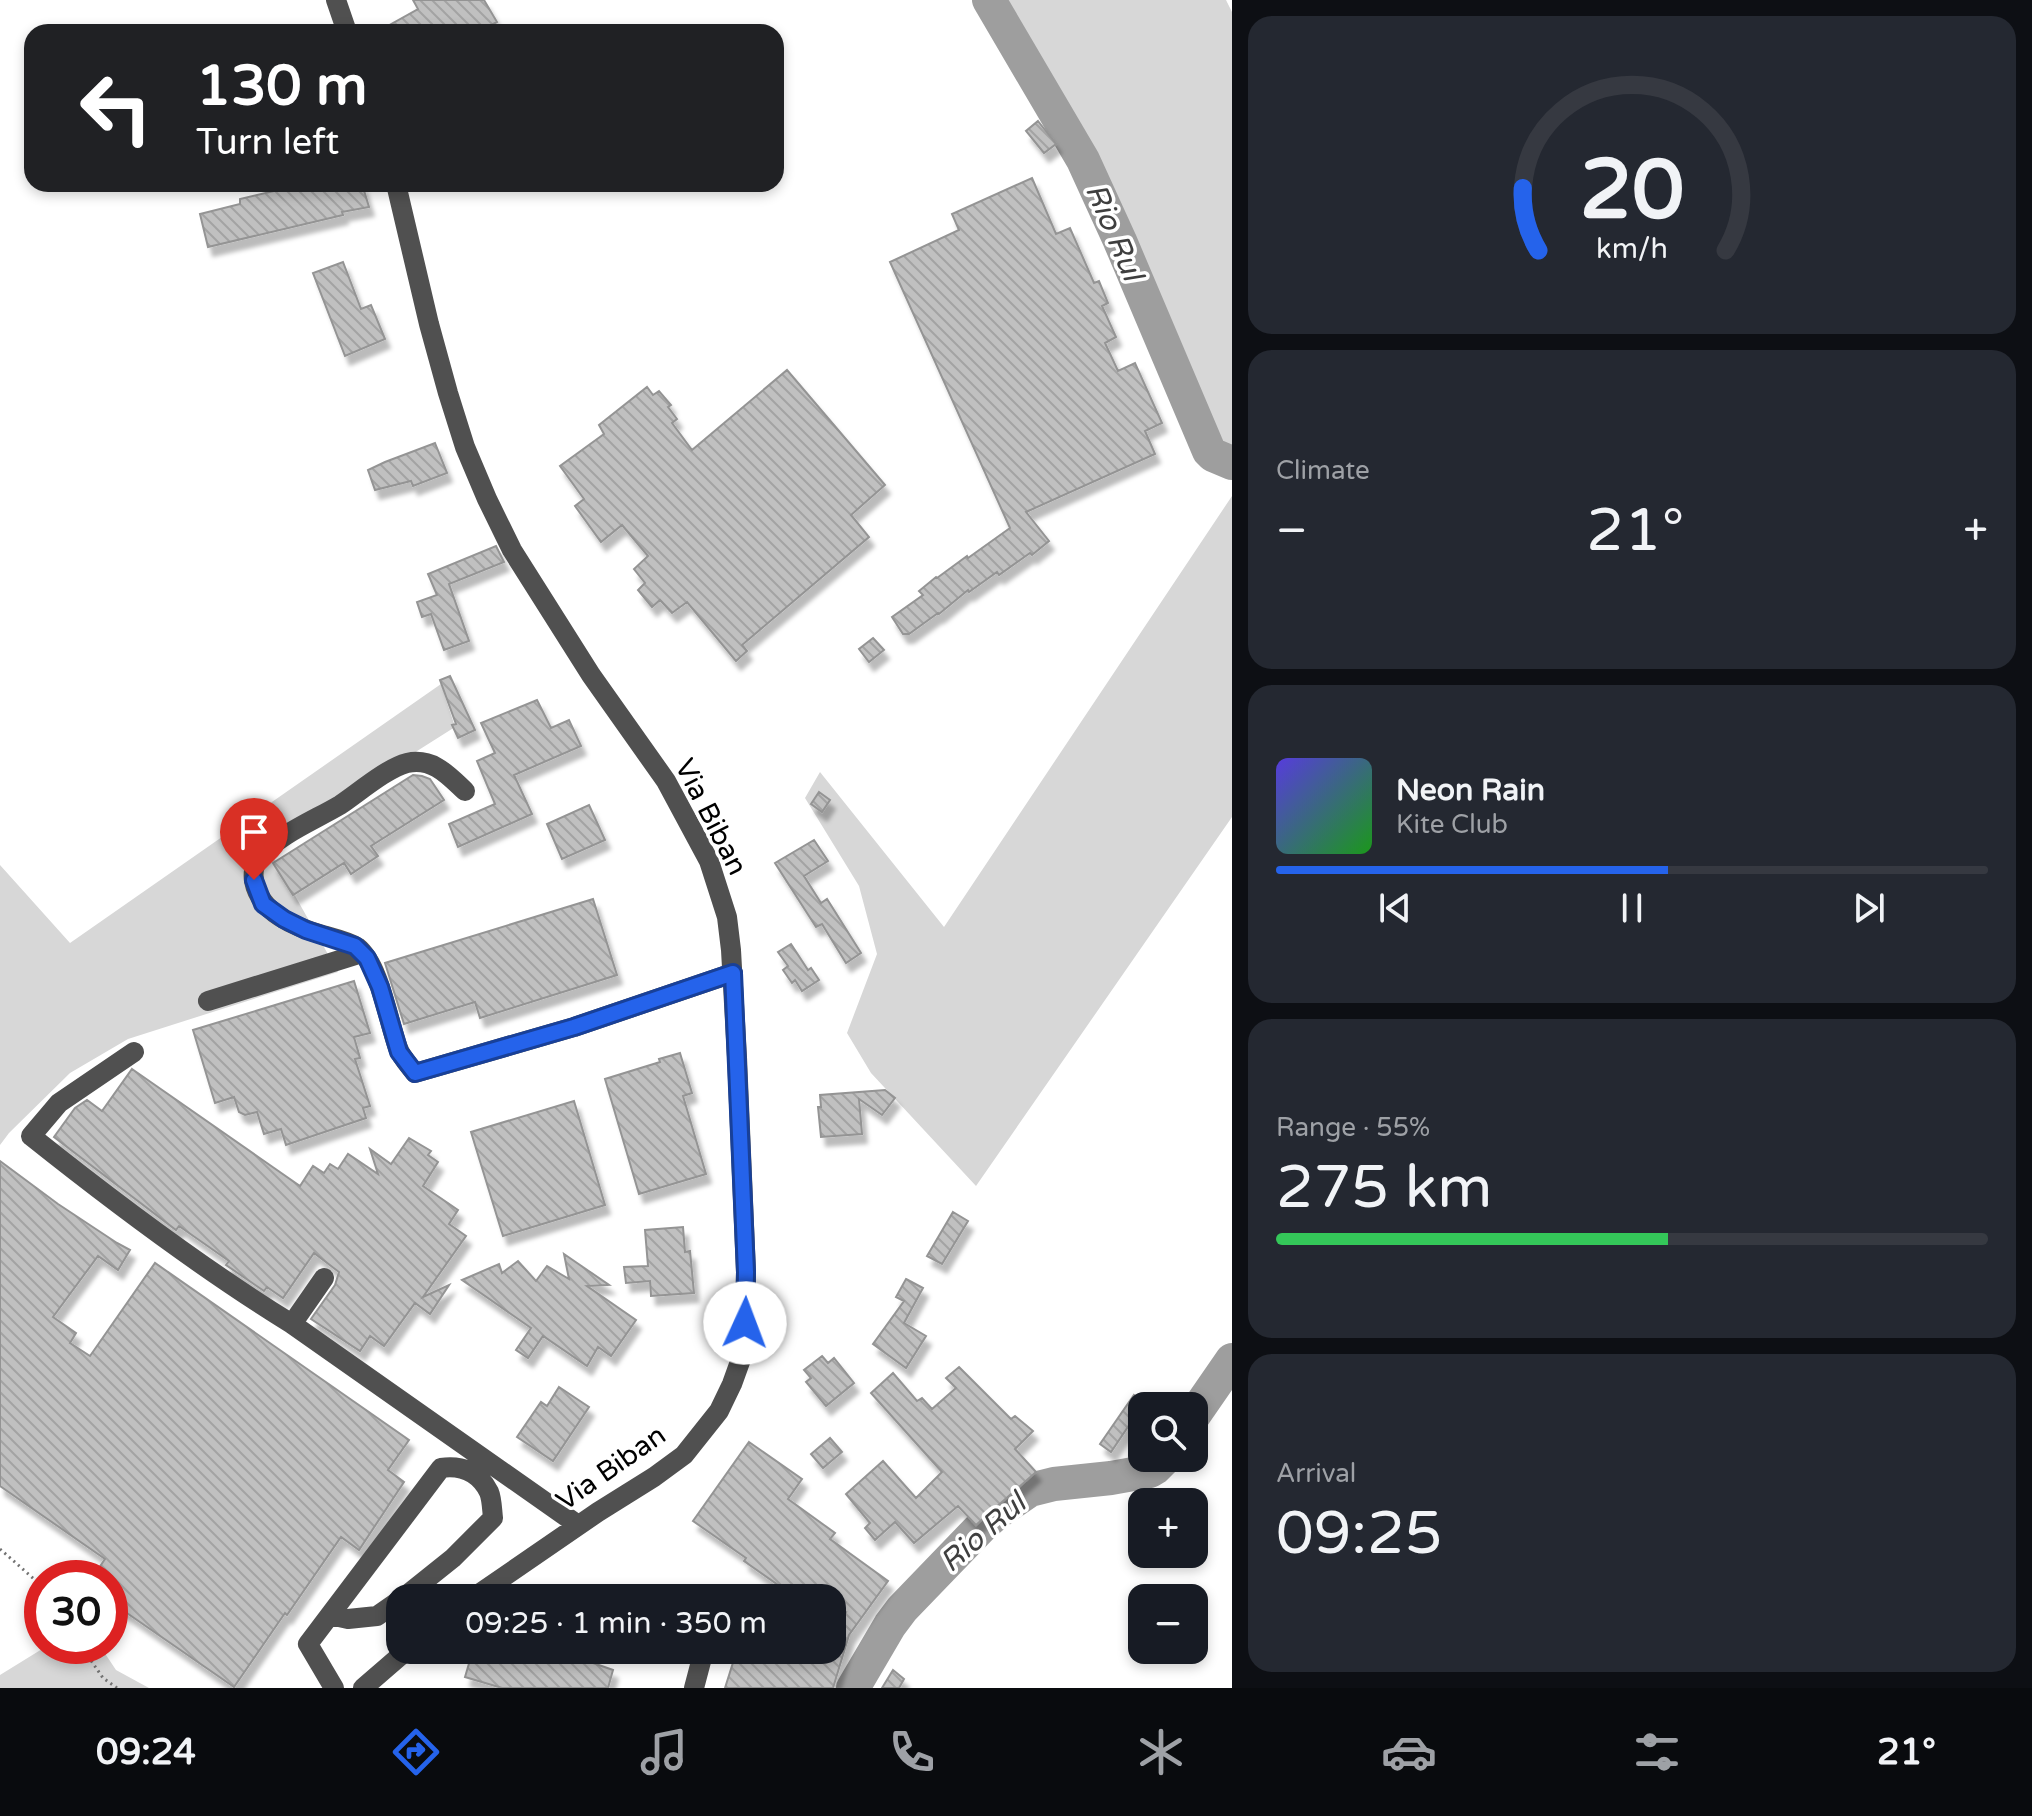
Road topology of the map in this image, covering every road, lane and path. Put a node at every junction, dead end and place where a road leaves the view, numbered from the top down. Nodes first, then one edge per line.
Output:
1 (336, 0) edge
2 (344, 24) edge
3 (398, 192) edge
4 (465, 791) dead end
5 (362, 953) junction
6 (733, 973) junction
7 (208, 1001) dead end
8 (134, 1052) dead end
9 (324, 1278) dead end
10 (292, 1324) junction
11 (578, 1525) junction
12 (0, 1549) edge
13 (24, 1570) edge
14 (420, 1584) edge
15 (493, 1584) edge
16 (386, 1610) edge
17 (330, 1615) junction
18 (93, 1664) edge
19 (391, 1664) edge
20 (700, 1664) edge
21 (117, 1688) edge
22 (334, 1688) edge
23 (363, 1688) edge
24 (694, 1688) edge

1 - 2 street
3 - 6 street, Via Biban
4 - 5 street
5 - 6 street
5 - 7 street
6 - 11 street, Via Biban
8 - 10 street
9 - 10 street
10 - 11 street
11 - 15 street, Via Biban
12 - 13 path
14 - 17 street
16 - 17 street
17 - 22 street
18 - 21 path
19 - 23 street
20 - 24 street

